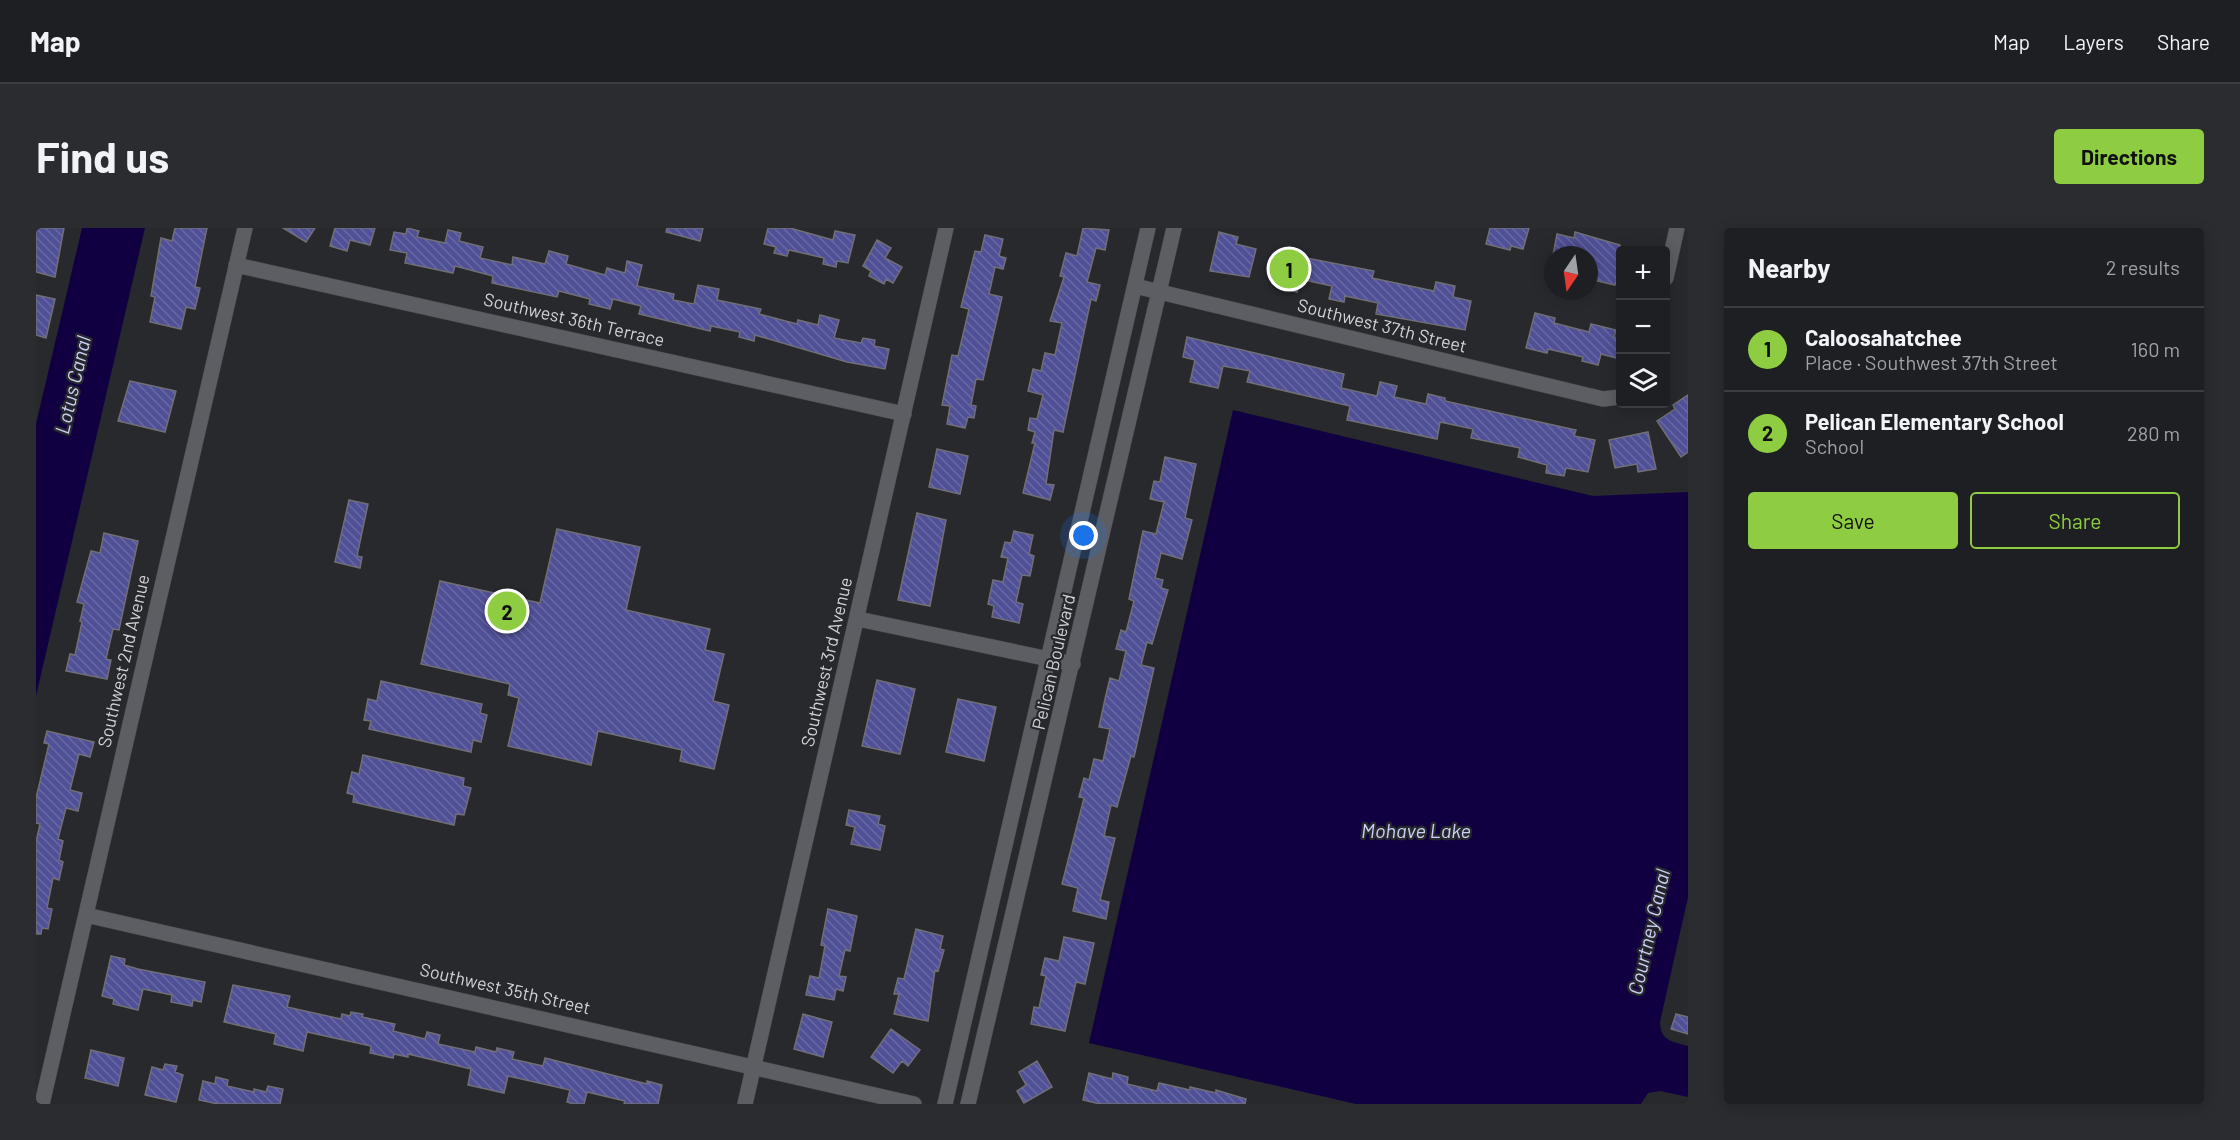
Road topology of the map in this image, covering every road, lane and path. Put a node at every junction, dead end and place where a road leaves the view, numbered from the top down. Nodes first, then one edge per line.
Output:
1 (245, 228) edge
2 (946, 228) edge
3 (1148, 228) edge
4 (1174, 228) edge
5 (1677, 228) edge
6 (1670, 258) edge
7 (236, 265) junction
8 (1135, 286) junction
9 (1159, 292) junction
10 (1616, 397) edge
11 (904, 414) junction
12 (858, 619) junction
13 (1048, 659) junction
14 (1073, 664) junction
15 (86, 915) junction
16 (754, 1067) junction
17 (43, 1104) edge
18 (745, 1104) edge
19 (914, 1104) edge
20 (945, 1104) edge
21 (968, 1104) edge

1 - 7 street, Southwest 2nd Avenue
2 - 11 street, Southwest 3rd Avenue
3 - 8 street, Pelican Boulevard
4 - 9 street, Pelican Boulevard
5 - 6 street
7 - 11 street, Southwest 36th Terrace
7 - 15 street, Southwest 2nd Avenue
8 - 9 street, Southwest 37th Street
8 - 13 street, Pelican Boulevard
9 - 10 street, Southwest 37th Street
9 - 14 street, Pelican Boulevard
11 - 12 street, Southwest 3rd Avenue
12 - 13 street
12 - 16 street, Southwest 3rd Avenue
13 - 14 street
13 - 20 street, Pelican Boulevard
14 - 21 street, Pelican Boulevard
15 - 16 street, Southwest 35th Street
15 - 17 street, Southwest 2nd Avenue
16 - 18 street, Southwest 3rd Avenue
16 - 19 street, Southwest 35th Street

